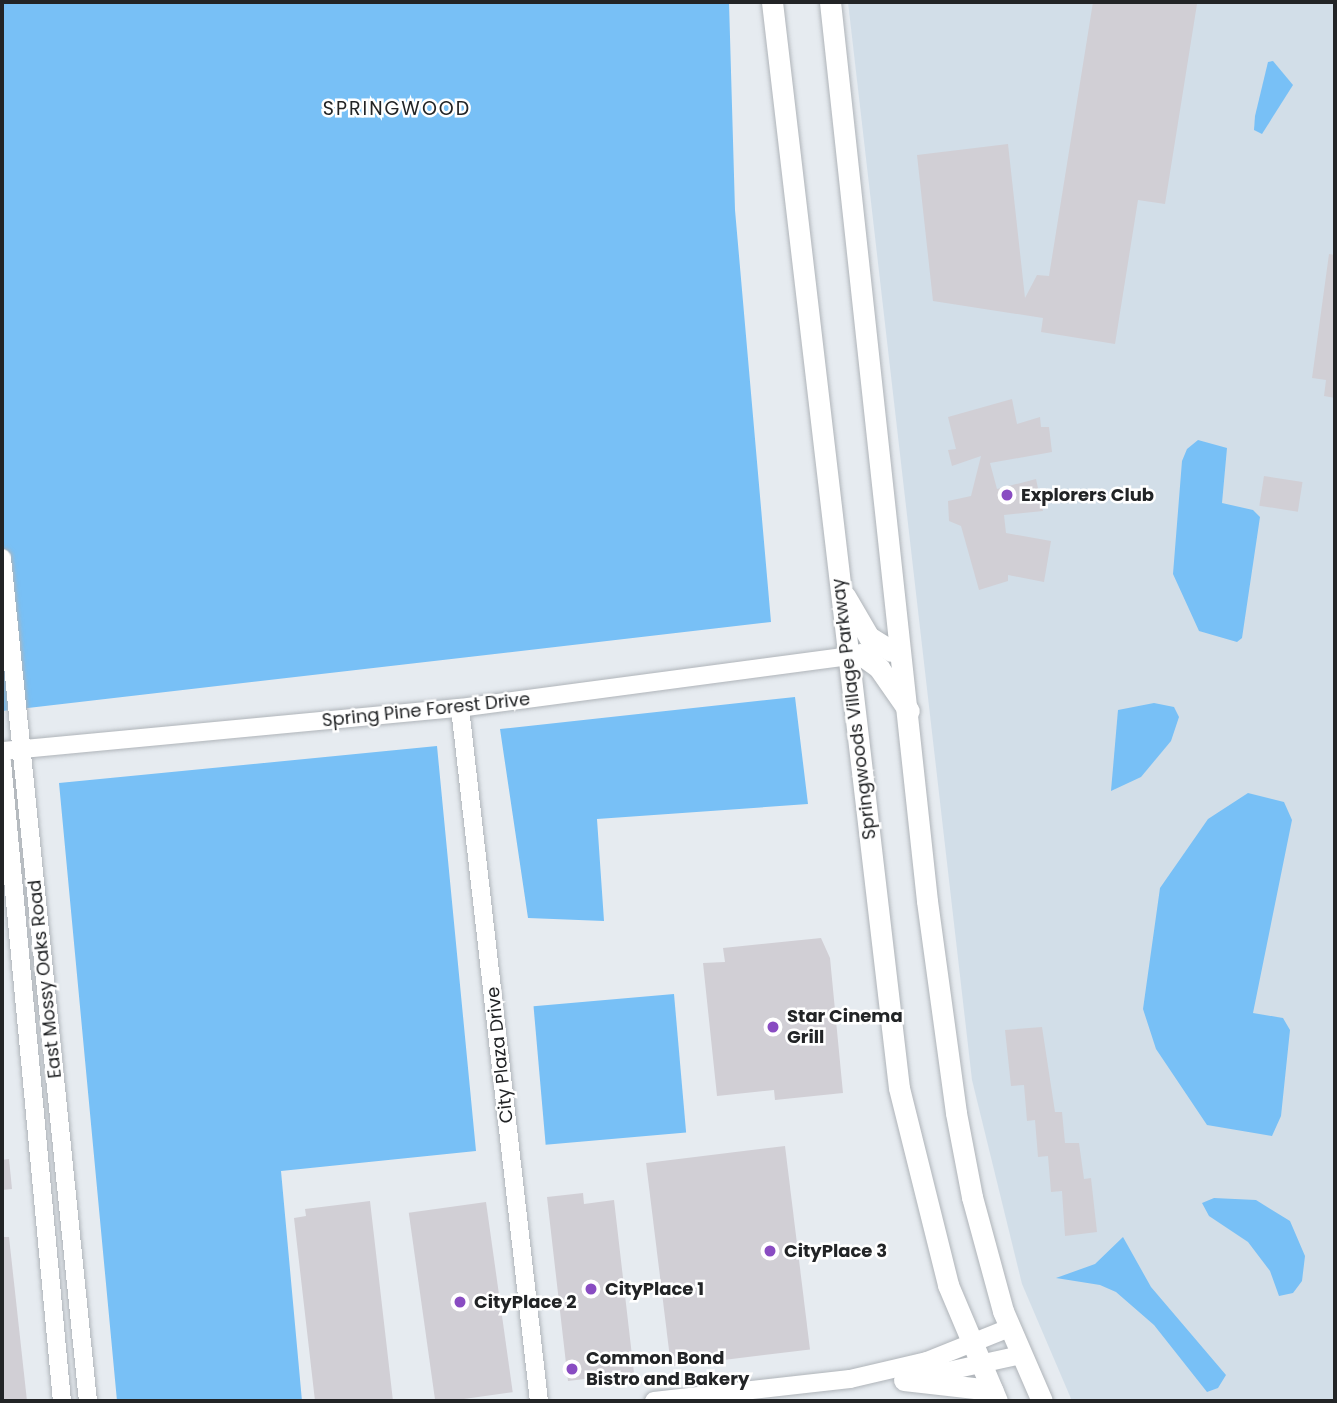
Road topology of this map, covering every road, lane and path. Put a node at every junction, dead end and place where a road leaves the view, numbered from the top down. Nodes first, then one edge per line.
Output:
1 (772, 2) edge
2 (830, 2) edge
3 (2, 558) edge
4 (840, 588) junction
5 (891, 651) dead end
6 (854, 655) junction
7 (460, 708) junction
8 (910, 713) junction
9 (22, 750) junction
10 (2, 751) edge
11 (2, 762) edge
12 (46, 995) junction
13 (22, 998) junction
14 (71, 1225) junction
15 (45, 1228) junction
16 (1009, 1328) junction
17 (974, 1353) junction
18 (1021, 1355) junction
19 (850, 1379) junction
20 (904, 1380) junction
21 (994, 1396) edge
22 (62, 1401) edge
23 (88, 1401) edge
24 (539, 1401) edge
25 (654, 1401) edge
26 (1042, 1401) edge

1 - 4 main road, Springwoods Village Parkway
2 - 8 main road
3 - 9 street, East Mossy Oaks Road
4 - 5 main road
4 - 6 main road, Springwoods Village Parkway
6 - 7 street, Spring Pine Forest Drive
6 - 8 main road
6 - 17 main road, Springwoods Village Parkway
7 - 9 street, Spring Pine Forest Drive
7 - 24 street, City Plaza Drive
8 - 16 main road
9 - 10 street, Spring Pine Forest Drive
9 - 12 street, East Mossy Oaks Road
11 - 13 street, East Mossy Oaks Road
12 - 13 street
12 - 14 street, East Mossy Oaks Road
13 - 15 street, East Mossy Oaks Road
14 - 15 street
14 - 23 street, East Mossy Oaks Road
15 - 22 street, East Mossy Oaks Road
16 - 17 street
16 - 18 main road
17 - 18 street
17 - 19 street
17 - 20 street
17 - 21 main road, Springwoods Village Parkway
18 - 26 main road
19 - 20 street
19 - 25 street
20 - 21 main road

